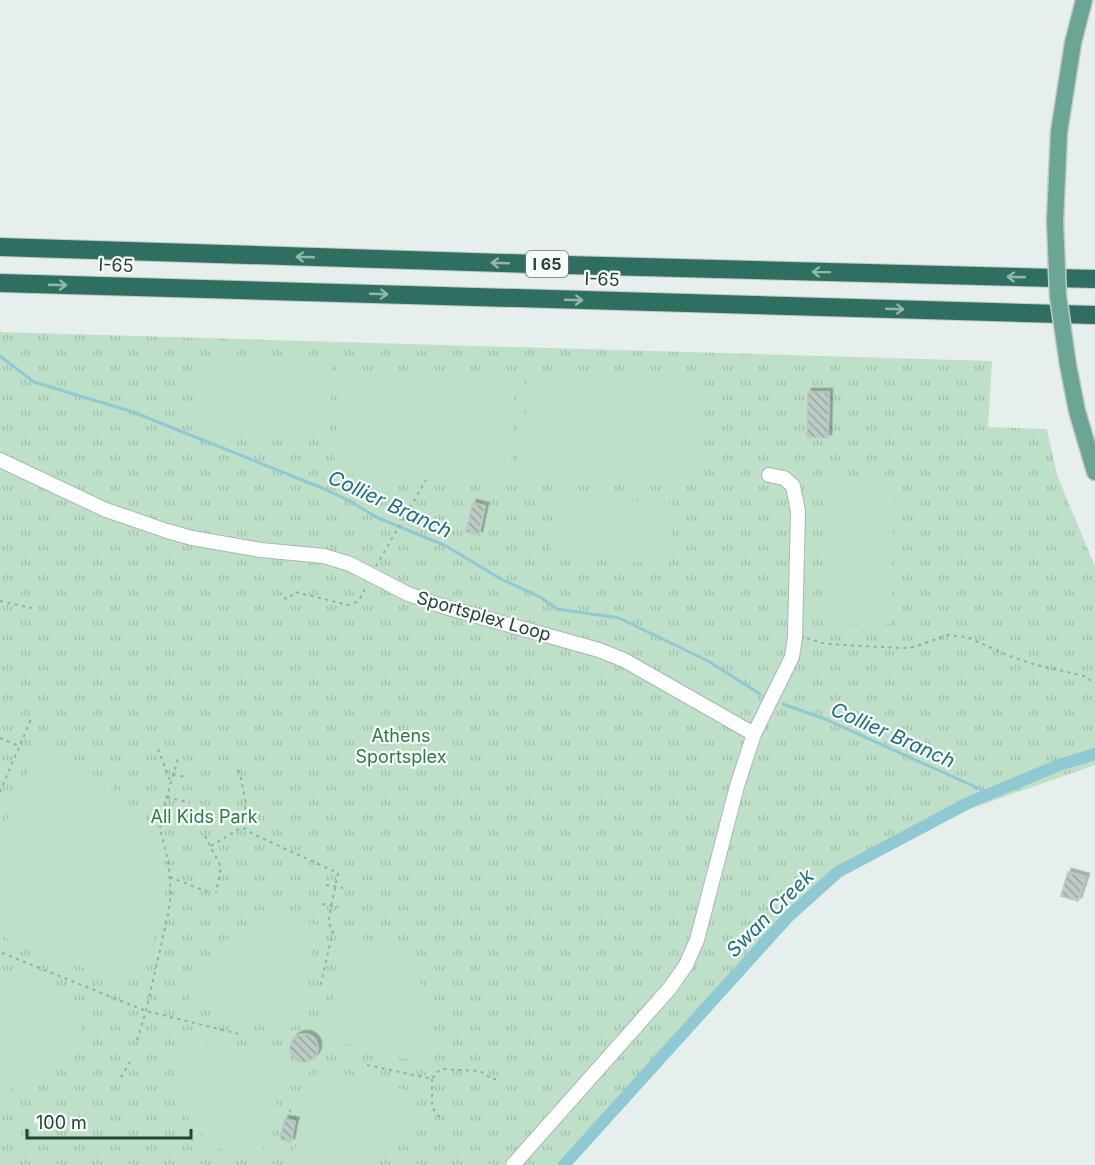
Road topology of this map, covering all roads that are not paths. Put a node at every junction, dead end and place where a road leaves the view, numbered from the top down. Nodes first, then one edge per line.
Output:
1 (1084, 0) edge
2 (0, 247) edge
3 (1095, 279) edge
4 (0, 283) edge
5 (1095, 315) edge
6 (0, 460) edge
7 (1095, 472) edge
8 (769, 475) dead end
9 (754, 734) junction
10 (513, 1165) edge

1 - 7 main road, bridge
3 -> 2 highway, I 65
4 -> 5 highway, I-65 / I 65
6 - 9 lane, Sportsplex Loop
8 - 9 lane
9 - 10 lane

